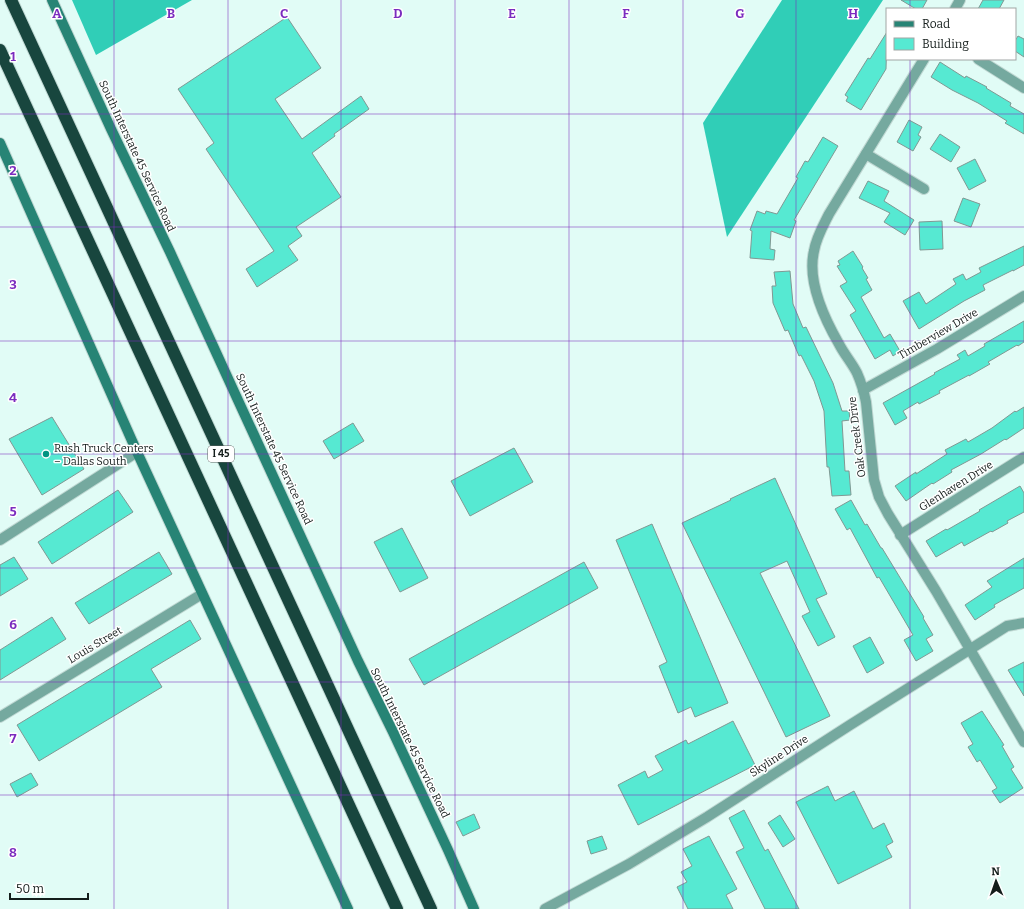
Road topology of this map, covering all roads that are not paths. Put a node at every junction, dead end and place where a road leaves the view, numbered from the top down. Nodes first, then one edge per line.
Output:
1 (11, 0) edge
2 (52, 0) edge
3 (0, 50) edge
4 (923, 60) edge
5 (980, 60) edge
6 (1024, 88) edge
7 (0, 143) edge
8 (866, 154) junction
9 (924, 189) dead end
10 (1024, 296) edge
11 (863, 390) junction
12 (137, 452) junction
13 (1024, 457) edge
14 (900, 535) junction
15 (0, 540) edge
16 (202, 594) junction
17 (1024, 622) edge
18 (970, 649) junction
19 (0, 717) edge
20 (1024, 742) edge
21 (348, 909) edge
22 (397, 909) edge
23 (431, 909) edge
24 (474, 909) edge
25 (545, 909) edge

1 - 23 highway, I 45
2 - 24 main road, South Interstate 45 Service Road
3 - 22 highway, I 45
4 - 8 street, Oak Creek Drive
5 - 6 street
7 - 12 main road
8 - 9 street
8 - 11 street, Oak Creek Drive
10 - 11 street, Timberview Drive
11 - 14 street, Oak Creek Drive
12 - 15 street
12 - 16 main road
13 - 14 street, Glenhaven Drive
14 - 18 street, Oak Creek Drive
16 - 19 street, Louis Street
16 - 21 main road
17 - 18 street, Skyline Drive
18 - 20 street, Oak Creek Drive
18 - 25 street, Skyline Drive

